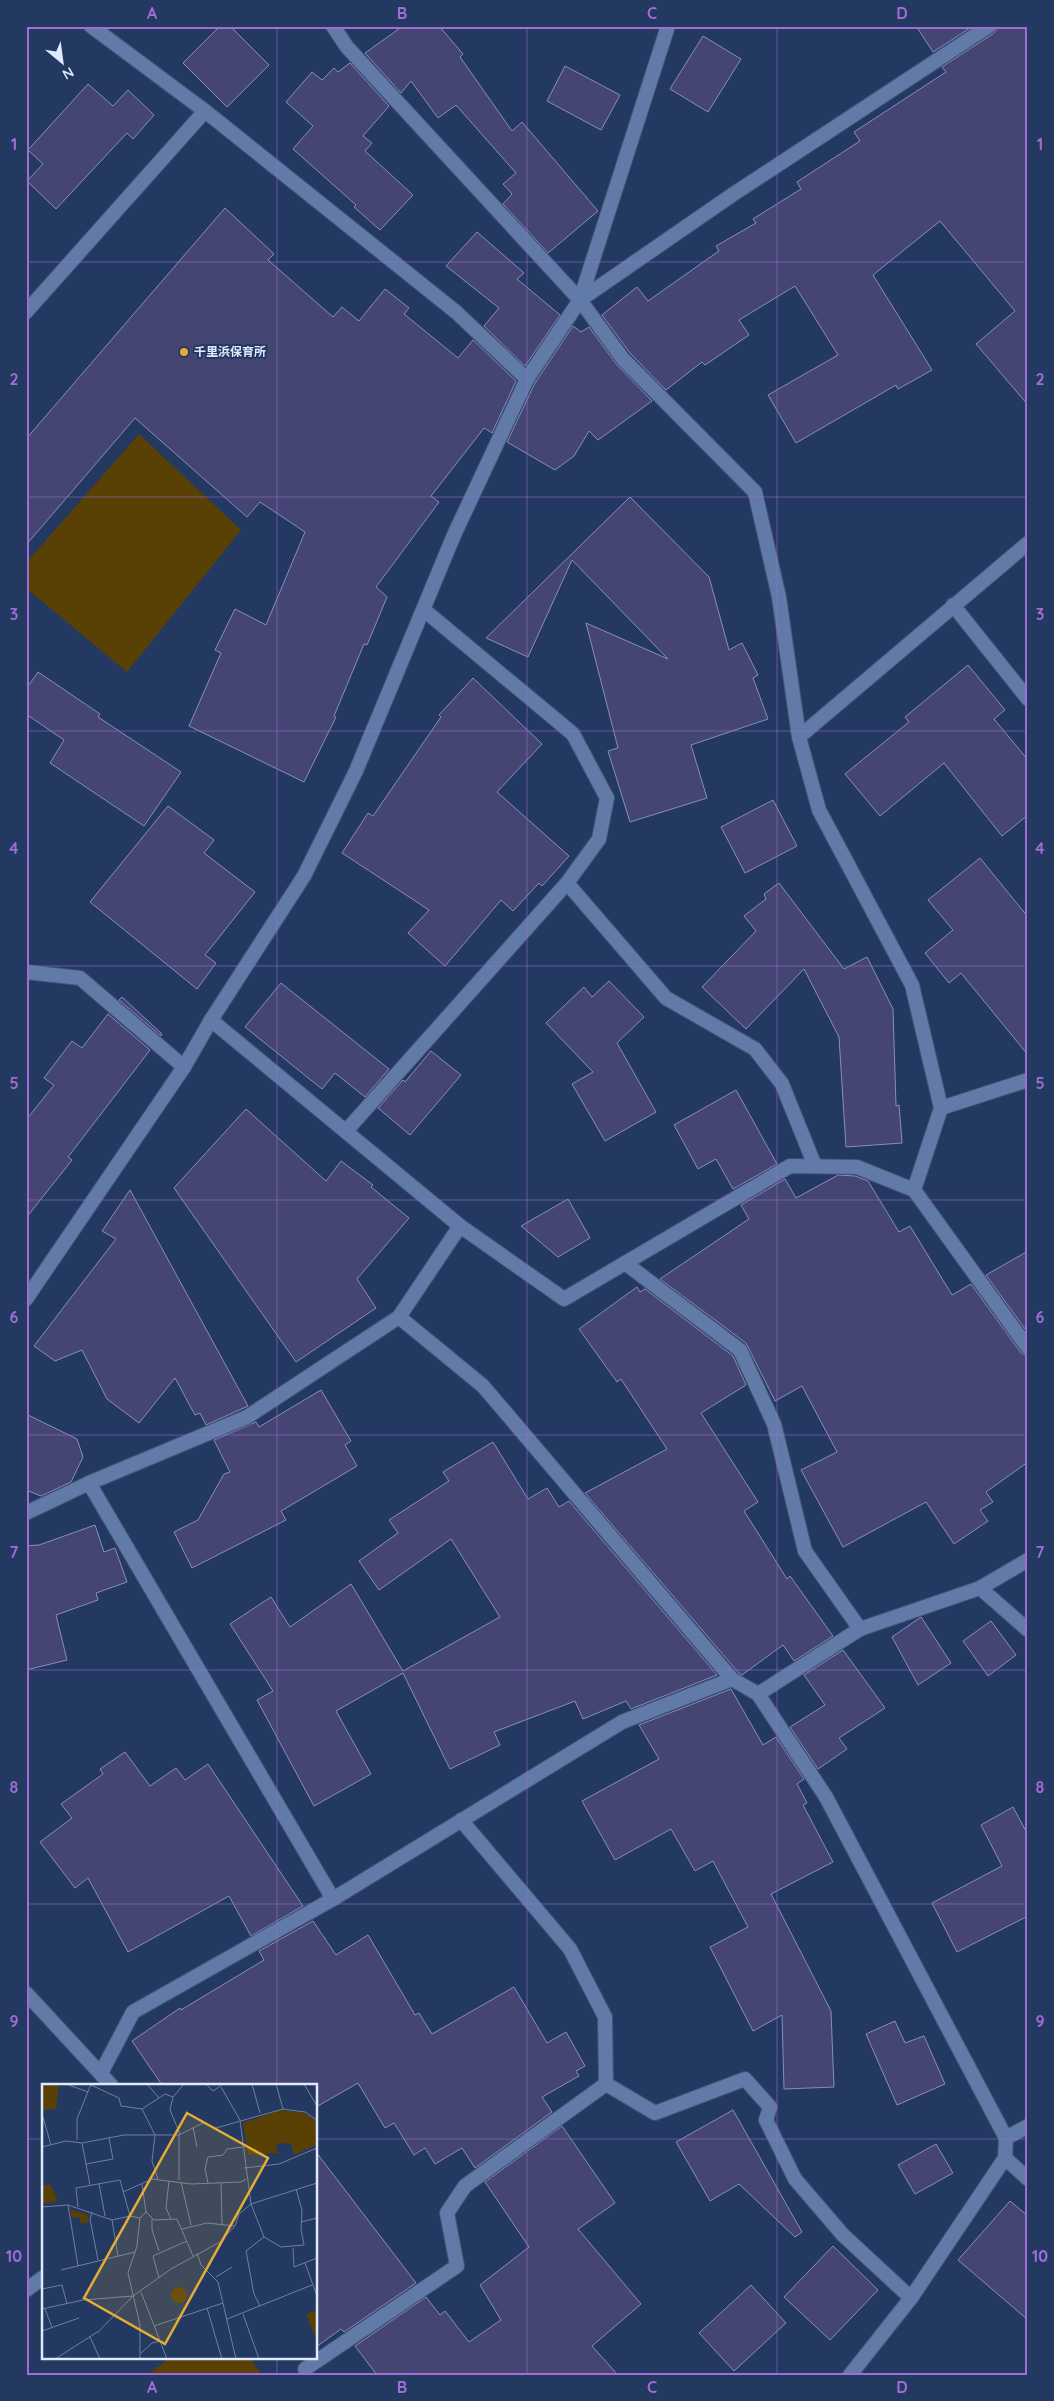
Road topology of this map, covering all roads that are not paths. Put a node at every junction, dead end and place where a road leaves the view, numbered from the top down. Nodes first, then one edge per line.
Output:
1 (91, 26) edge
2 (333, 26) edge
3 (668, 26) edge
4 (989, 26) edge
5 (205, 111) junction
6 (580, 300) junction
7 (26, 312) edge
8 (527, 379) junction
9 (1028, 543) edge
10 (953, 605) junction
11 (424, 610) junction
12 (1028, 699) edge
13 (799, 737) junction
14 (567, 883) junction
15 (26, 972) edge
16 (211, 1020) junction
17 (184, 1068) junction
18 (1028, 1080) edge
19 (940, 1108) junction
20 (346, 1131) junction
21 (815, 1166) junction
22 (914, 1190) junction
23 (460, 1226) junction
24 (625, 1263) junction
25 (26, 1299) edge
26 (399, 1317) junction
27 (1028, 1348) edge
28 (89, 1483) junction
29 (26, 1513) edge
30 (1028, 1560) edge
31 (980, 1588) junction
32 (860, 1629) junction
33 (1028, 1630) edge
34 (732, 1679) junction
35 (758, 1694) junction
36 (461, 1820) junction
37 (333, 1899) junction
38 (26, 1993) edge
39 (102, 2073) junction
40 (110, 2084) edge
41 (606, 2084) junction
42 (1028, 2126) edge
43 (1006, 2138) junction
44 (1005, 2158) junction
45 (1028, 2179) edge
46 (42, 2278) edge
47 (26, 2290) edge
48 (911, 2298) junction
49 (318, 2358) edge
50 (318, 2358) edge
51 (304, 2367) edge
52 (850, 2375) edge

1 - 5 street
2 - 6 street
3 - 6 street
4 - 6 street
5 - 7 street
5 - 8 street
6 - 8 street
6 - 13 street
8 - 11 street
9 - 10 street
10 - 12 street
10 - 13 street
11 - 14 street
11 - 16 street
13 - 19 street
14 - 20 street
14 - 21 street
15 - 17 street
16 - 17 street
16 - 20 street
17 - 25 street
18 - 19 street
19 - 22 street
20 - 23 street
21 - 22 street
21 - 24 street
22 - 27 street
23 - 24 street
23 - 26 street
24 - 32 street
26 - 28 street
26 - 34 street
28 - 29 street
28 - 37 street
30 - 31 street
31 - 32 street
31 - 33 street
32 - 35 street
34 - 35 street
34 - 36 street
35 - 43 street
36 - 37 street
36 - 41 street
37 - 39 street
38 - 39 street
39 - 40 street
41 - 48 street
41 - 49 street
42 - 43 street
43 - 44 street
44 - 45 street
44 - 48 street
46 - 47 street
48 - 52 street
50 - 51 street

